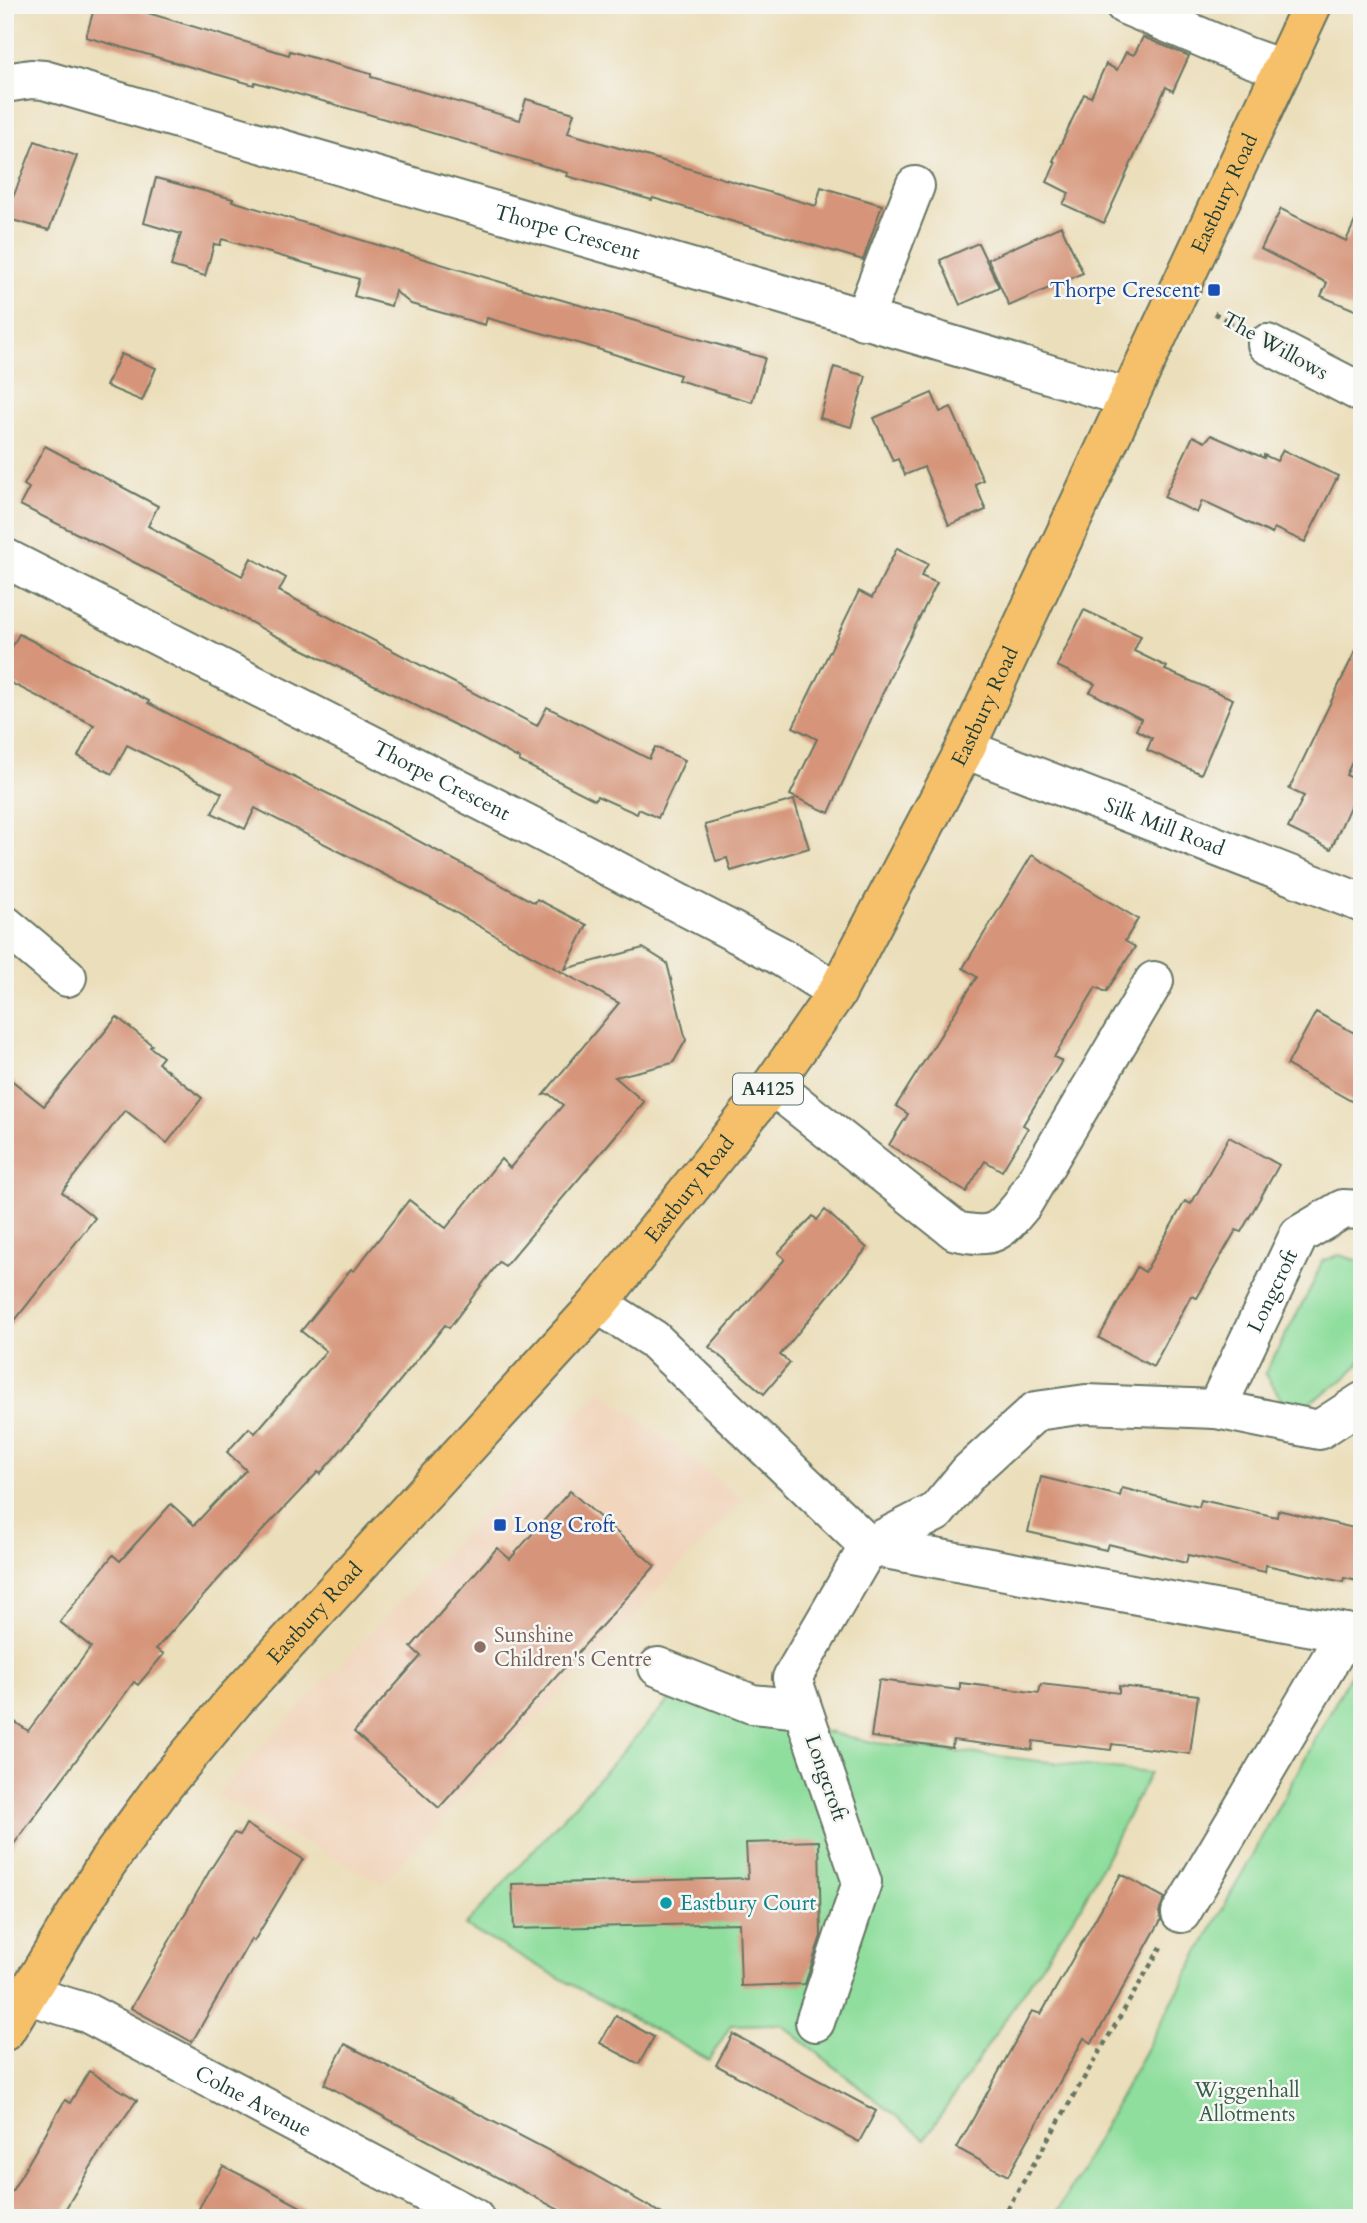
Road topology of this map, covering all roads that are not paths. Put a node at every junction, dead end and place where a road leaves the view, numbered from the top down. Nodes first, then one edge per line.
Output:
1 (1125, 5) edge
2 (1312, 5) edge
3 (1282, 69) junction
4 (5, 83) edge
5 (915, 186) dead end
6 (863, 320) junction
7 (1267, 344) road end
8 (1362, 393) edge
9 (1129, 398) junction
10 (5, 558) edge
11 (965, 749) junction
12 (1362, 903) edge
13 (5, 925) edge
14 (67, 977) dead end
15 (1154, 981) dead end
16 (837, 992) junction
17 (772, 1085) junction
18 (1362, 1210) edge
19 (598, 1304) junction
20 (1362, 1402) edge
21 (1216, 1409) junction
22 (869, 1546) junction
23 (1354, 1634) edge
24 (658, 1667) dead end
25 (802, 1709) junction
26 (1181, 1913) road end
27 (27, 1995) junction
28 (815, 2022) dead end
29 (5, 2031) edge
30 (474, 2218) edge

1 - 3 street
2 - 3 main road, Eastbury Road / A4125
3 - 9 main road, Eastbury Road / A4125
4 - 6 street, Thorpe Crescent
5 - 6 street
6 - 9 street, Thorpe Crescent
7 - 8 street, The Willows
9 - 11 main road, Eastbury Road / A4125
10 - 16 street, Thorpe Crescent
11 - 12 street, Silk Mill Road
11 - 16 main road, Eastbury Road / A4125
13 - 14 street
15 - 17 street
16 - 17 main road, Eastbury Road / A4125
17 - 19 main road, Eastbury Road / A4125
18 - 21 street, Longcroft
19 - 22 street
19 - 27 main road, Eastbury Road / A4125
20 - 21 street
21 - 22 street
22 - 23 street
22 - 25 street, Longcroft
23 - 26 street
24 - 25 street
25 - 28 street, Longcroft
27 - 29 main road, Eastbury Road / A4125
27 - 30 street, Colne Avenue

